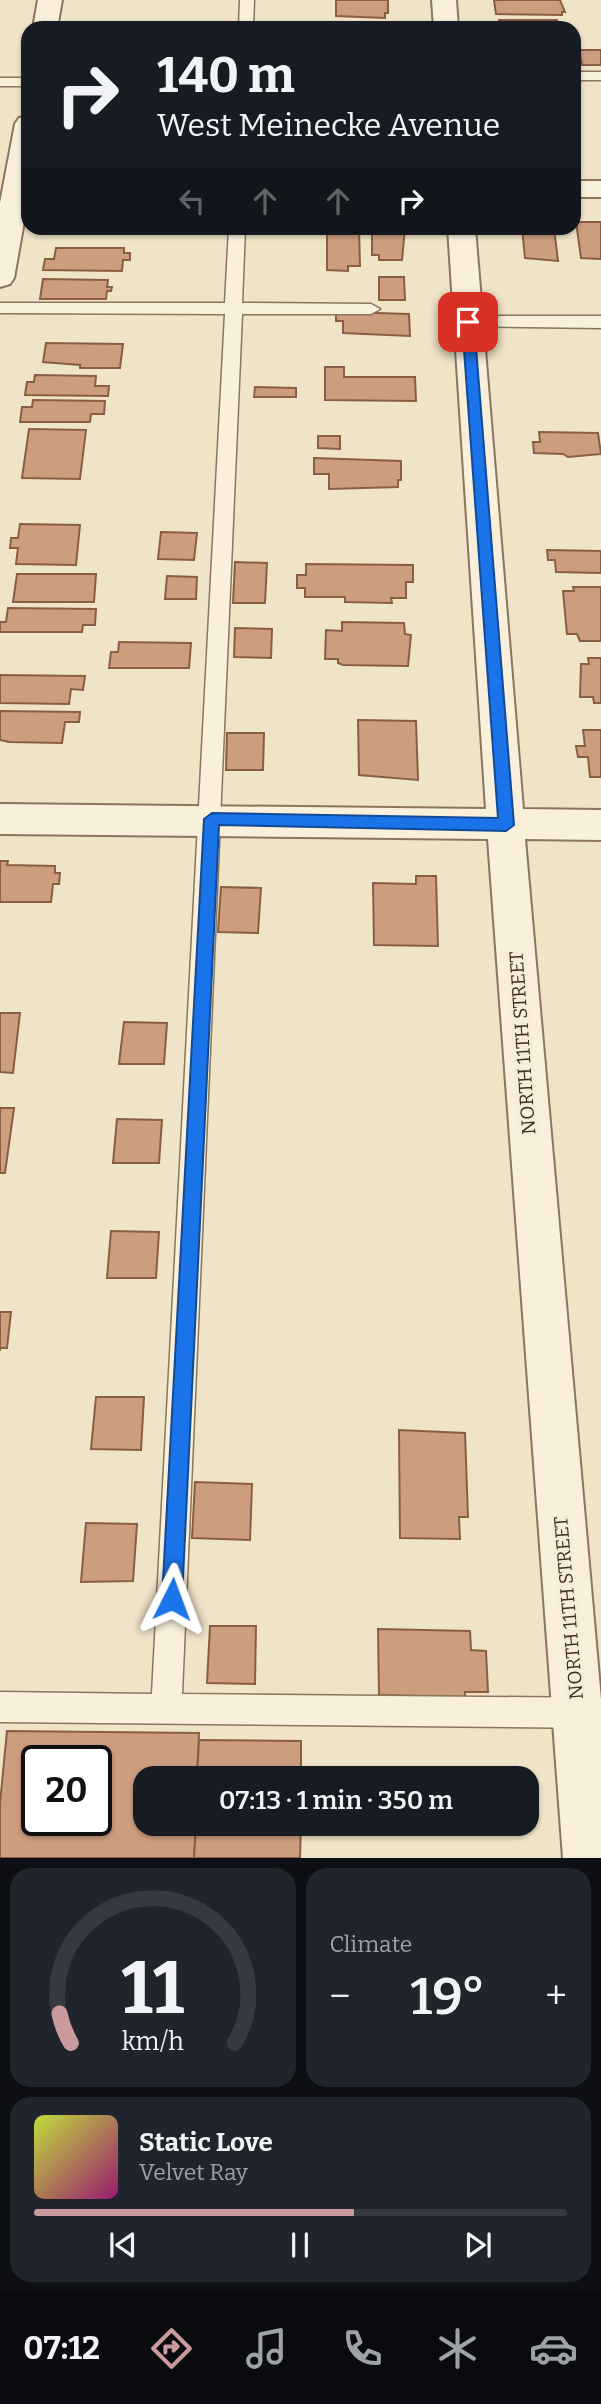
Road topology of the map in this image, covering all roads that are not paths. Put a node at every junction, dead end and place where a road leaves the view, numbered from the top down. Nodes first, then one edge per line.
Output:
1 (50, 0) edge
2 (247, 0) edge
3 (444, 0) edge
4 (46, 21) edge
5 (246, 21) edge
6 (446, 21) edge
7 (581, 76) edge
8 (601, 76) edge
9 (0, 82) edge
10 (21, 82) edge
11 (21, 155) edge
12 (15, 182) edge
13 (581, 189) edge
14 (601, 189) edge
15 (237, 235) edge
16 (462, 235) edge
17 (0, 278) edge
18 (0, 308) edge
19 (371, 309) dead end
20 (233, 310) junction
21 (468, 322) junction
22 (601, 322) edge
23 (0, 819) edge
24 (212, 819) junction
25 (506, 825) junction
26 (601, 825) edge
27 (0, 1707) edge
28 (166, 1709) junction
29 (589, 1713) edge
30 (589, 1858) edge

1 - 4 street
2 - 5 lane
3 - 6 street
7 - 8 lane
9 - 10 lane
11 - 12 street
12 - 17 street
13 - 14 street
15 - 20 lane
16 - 21 street, NORTH 11TH STREET
18 - 20 lane
19 - 20 lane
20 - 24 lane
21 - 22 lane
21 - 25 street, NORTH 11TH STREET
23 - 24 street
24 - 25 street
24 - 28 lane
25 - 26 street
25 - 29 street, NORTH 11TH STREET
27 - 28 lane
28 - 29 lane
29 - 30 street, NORTH 11TH STREET

